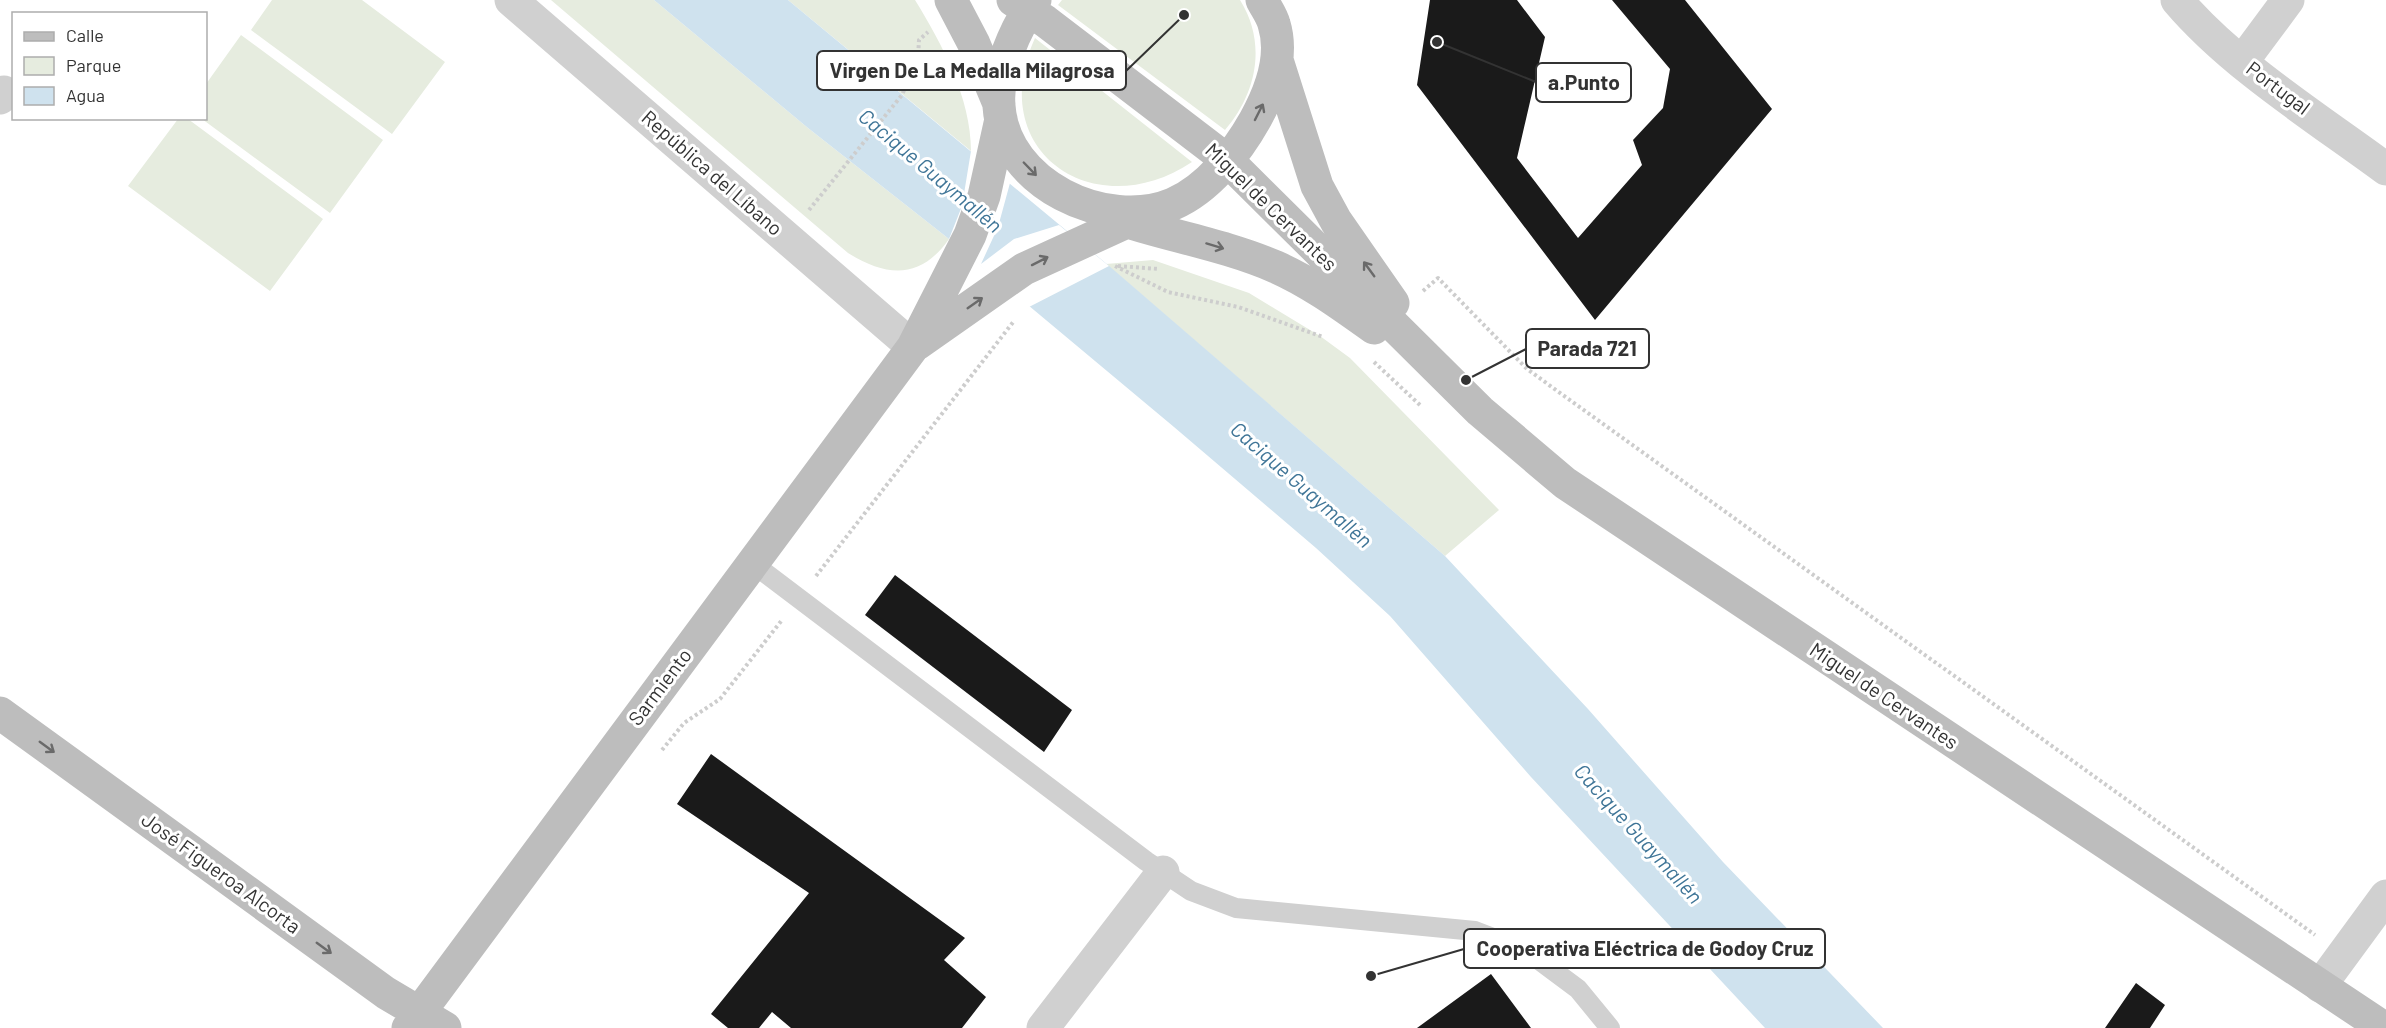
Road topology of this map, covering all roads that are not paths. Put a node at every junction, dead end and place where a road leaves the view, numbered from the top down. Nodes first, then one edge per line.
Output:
1 (511, 0) edge
2 (2177, 0) edge
3 (2288, 0) edge
4 (1025, 3) edge
5 (955, 7) edge
6 (1272, 8) edge
7 (1277, 59) junction
8 (2242, 62) junction
9 (1000, 112) junction
10 (1227, 160) junction
11 (2386, 169) edge
12 (1157, 221) junction
13 (1096, 243) junction
14 (1386, 332) junction
15 (913, 347) junction
16 (752, 563) junction
17 (0, 713) edge
18 (1163, 872) junction
19 (2386, 896) edge
20 (2320, 986) junction
21 (1052, 1018) edge
22 (425, 1022) edge
23 (1610, 1028) edge
24 (2384, 1028) edge

1 - 15 street, República del Líbano
2 - 8 street, Portugal
3 - 8 street
4 - 9 main road
4 - 10 main road, Miguel de Cervantes
5 - 9 main road
6 - 7 main road
10 -> 7 main road
14 -> 7 main road, Miguel de Cervantes
8 - 11 street, Portugal
9 -> 13 main road
9 - 15 main road, Sarmiento
10 - 12 main road
10 - 14 main road, Miguel de Cervantes
12 - 13 main road
12 - 13 main road
12 -> 14 main road, Miguel de Cervantes
15 -> 13 main road, Sarmiento
14 - 20 main road, Miguel de Cervantes
15 - 16 main road, Sarmiento
16 - 18 lane
16 - 22 main road, Sarmiento
17 -> 22 main road, José Figueroa Alcorta
18 - 21 street
18 - 23 lane
19 - 20 street
20 - 24 main road, Miguel de Cervantes

